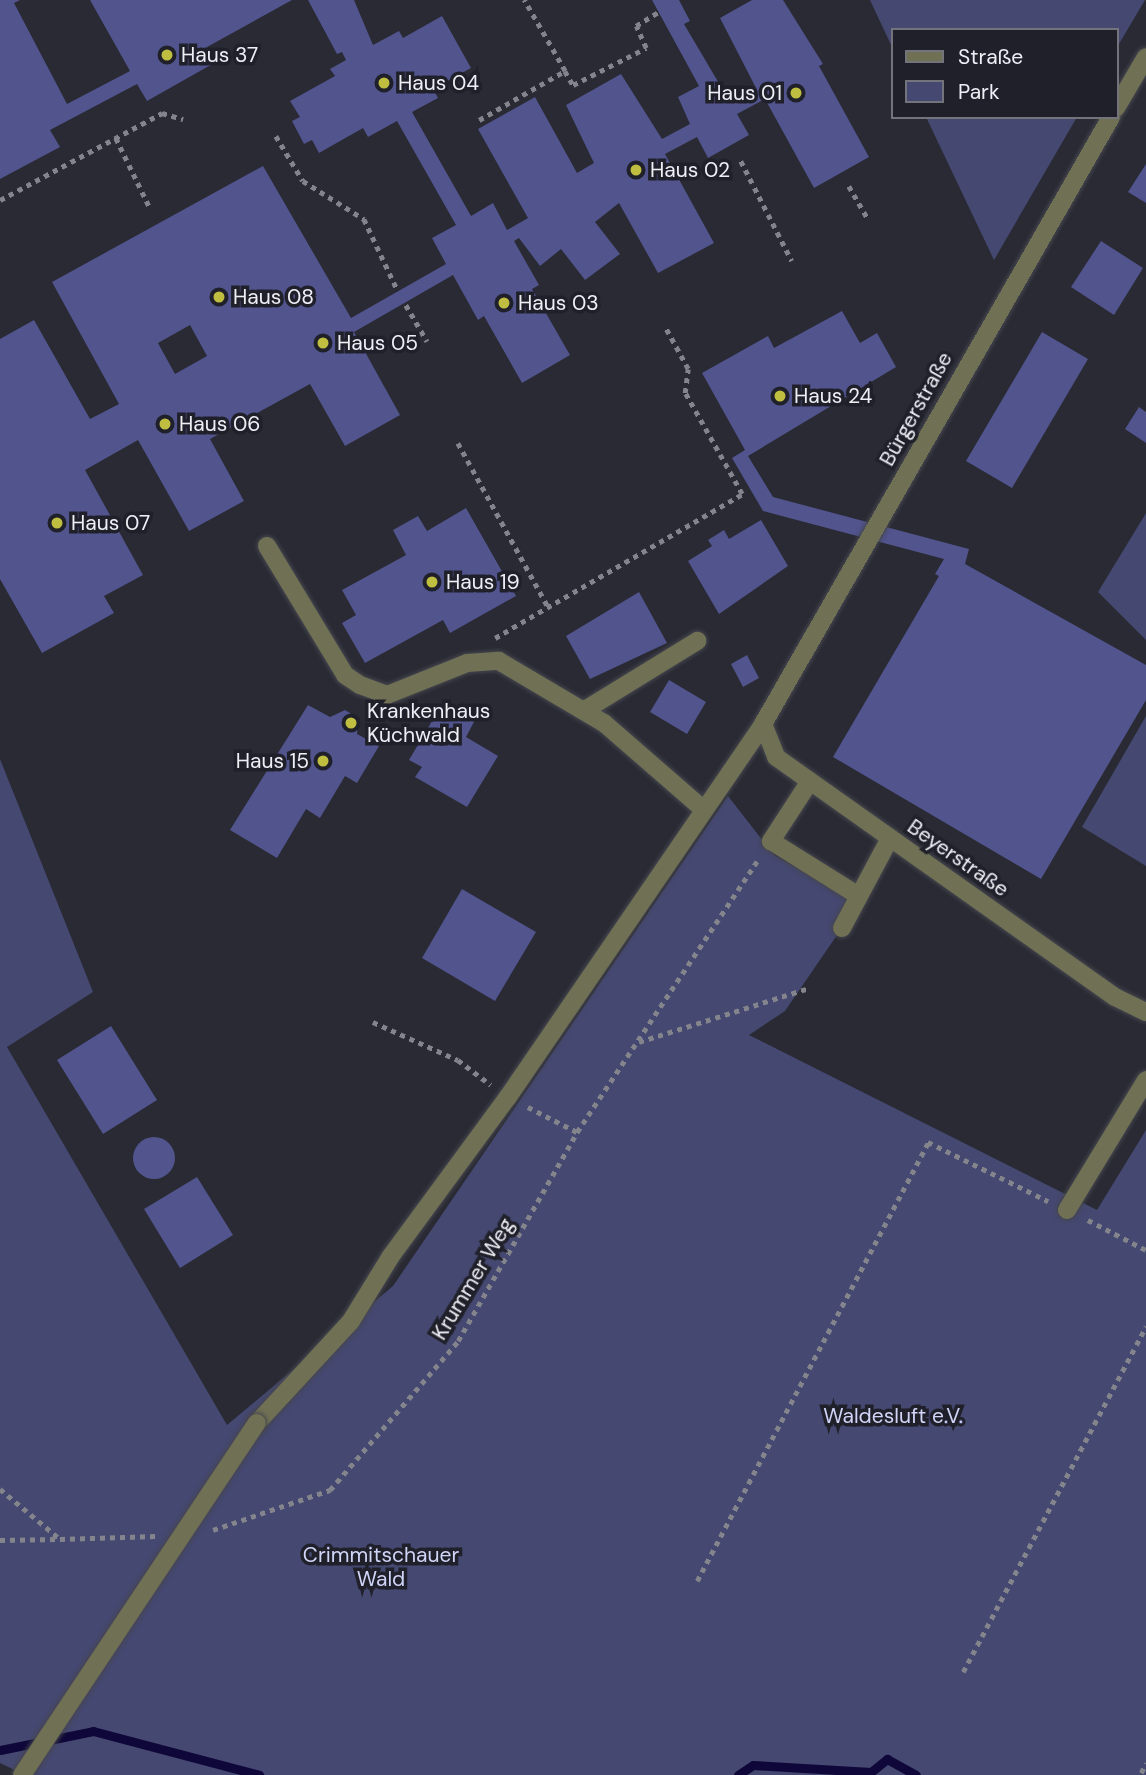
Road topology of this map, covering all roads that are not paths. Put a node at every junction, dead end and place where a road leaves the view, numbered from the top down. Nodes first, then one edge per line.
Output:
1 (1146, 57) edge
2 (1118, 105) edge
3 (1110, 119) edge
4 (267, 546) dead end
5 (697, 641) dead end
6 (585, 710) junction
7 (763, 724) junction
8 (810, 781) junction
9 (703, 809) junction
10 (890, 838) junction
11 (857, 895) junction
12 (842, 928) dead end
13 (1146, 1012) edge
14 (1146, 1080) edge
15 (1067, 1210) road end
16 (22, 1775) edge

1 - 2 street
3 - 7 street, Bürgerstraße
4 - 6 street
5 - 6 street
6 - 9 street
7 - 8 street, Beyerstraße
7 - 9 street, Bürgerstraße
8 - 10 street, Beyerstraße
8 - 11 street
9 - 16 street, Bürgerstraße, bridge
10 - 11 street
10 - 13 street, Beyerstraße
11 - 12 street
14 - 15 street

